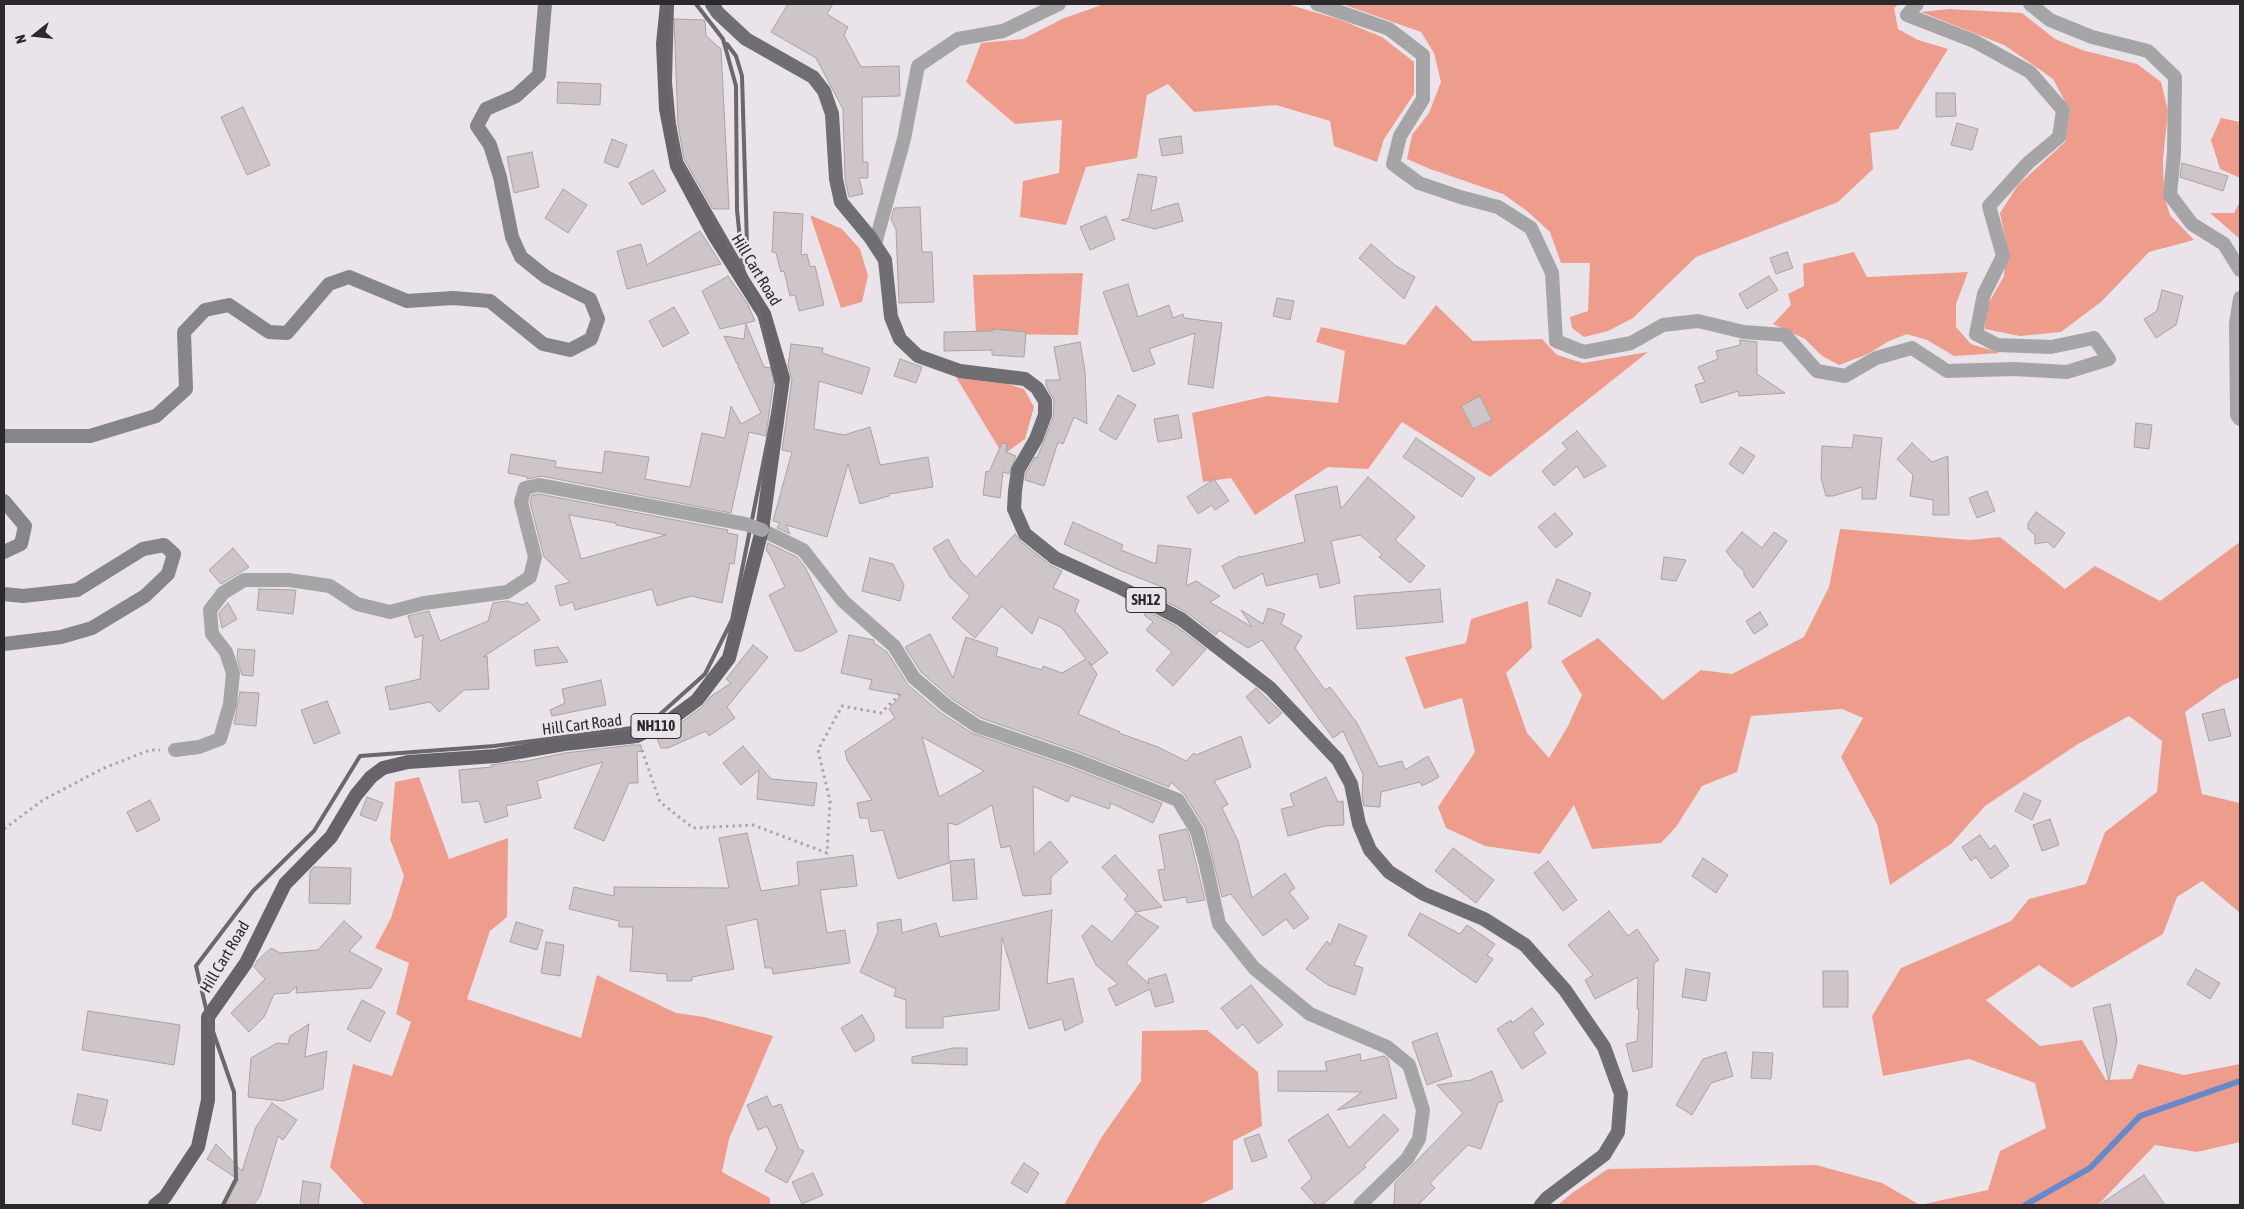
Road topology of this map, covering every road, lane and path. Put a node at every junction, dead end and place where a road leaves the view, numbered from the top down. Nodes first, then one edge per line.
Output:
1 (545, 4) edge
2 (667, 4) edge
3 (712, 4) edge
4 (1059, 4) edge
5 (1318, 4) edge
6 (1917, 4) edge
7 (2030, 4) edge
8 (875, 244) junction
9 (2240, 270) edge
10 (2240, 298) edge
11 (2240, 419) edge
12 (4, 436) edge
13 (4, 501) edge
14 (762, 530) junction
15 (4, 552) edge
16 (4, 594) edge
17 (4, 644) edge
18 (914, 678) junction
19 (637, 736) junction
20 (175, 750) joint
21 (4, 830) edge
22 (155, 1205) edge
23 (1360, 1205) edge
24 (1541, 1205) edge

1 - 12 main road
2 - 14 highway, Hill Cart Road / NH110
3 - 8 main road, SH12
4 - 8 street
5 - 6 street
7 - 9 street
8 - 24 main road, SH12
10 - 11 street
13 - 15 main road
14 - 18 street
14 - 19 highway, Hill Cart Road / NH110
14 - 20 street, bridge
16 - 17 main road
18 - 19 path
18 - 23 street
19 - 22 highway, Hill Cart Road / NH110
20 - 21 path

